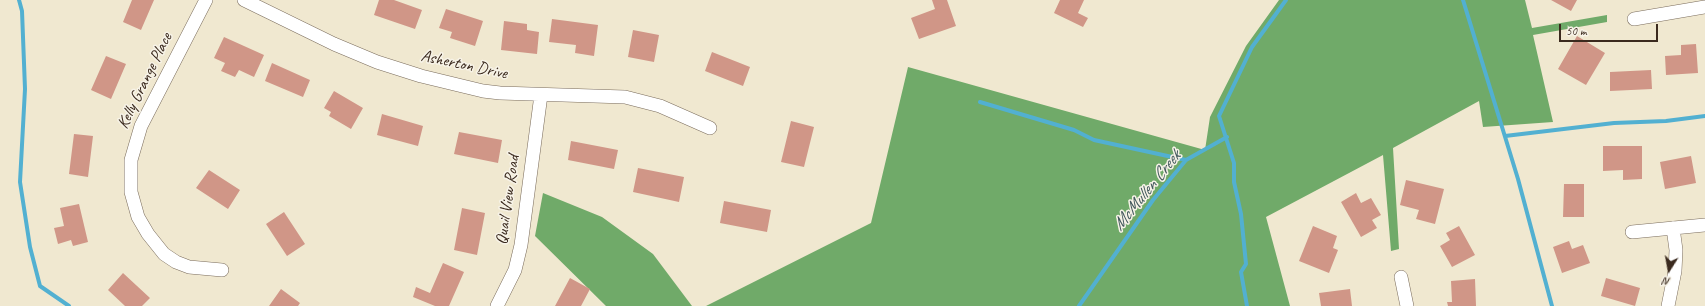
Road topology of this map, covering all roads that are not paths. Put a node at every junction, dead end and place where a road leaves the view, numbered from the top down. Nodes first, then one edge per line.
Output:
1 (206, 0) edge
2 (244, 0) edge
3 (1705, 6) edge
4 (1634, 19) dead end
5 (541, 95) junction
6 (710, 128) dead end
7 (1705, 225) edge
8 (1674, 228) junction
9 (1632, 232) dead end
10 (222, 270) dead end
11 (1401, 277) dead end
12 (498, 306) edge
13 (1407, 306) edge
14 (1668, 306) edge

1 - 10 street, Kelly Grange Place
2 - 5 street, Asherton Drive
3 - 4 street
5 - 6 street, Asherton Drive
5 - 12 street, Quail View Road
7 - 8 street
8 - 9 street
8 - 14 street
11 - 13 street

